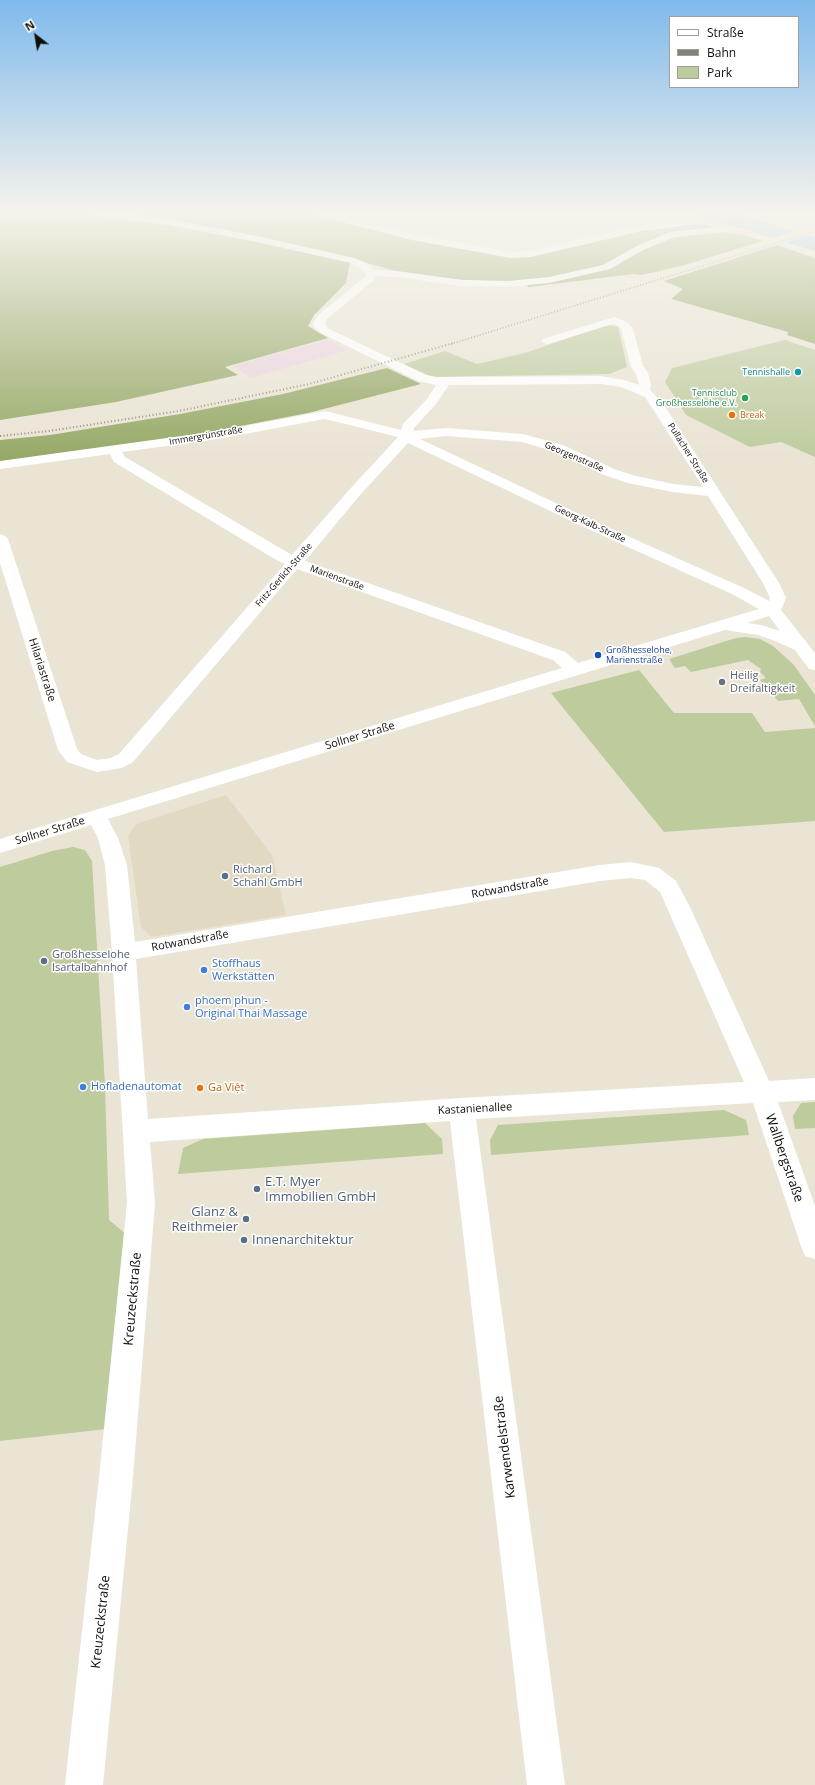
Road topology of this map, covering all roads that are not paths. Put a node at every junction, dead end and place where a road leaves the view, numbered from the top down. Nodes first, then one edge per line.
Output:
1 (350, 295) edge
2 (547, 341) dead end
3 (637, 367) junction
4 (601, 380) junction
5 (445, 381) junction
6 (644, 391) junction
7 (409, 436) junction
8 (115, 450) junction
9 (0, 465) edge
10 (712, 492) junction
11 (0, 539) edge
12 (295, 562) junction
13 (773, 610) junction
14 (721, 627) junction
15 (802, 648) junction
16 (815, 665) edge
17 (576, 671) junction
18 (115, 764) joint
19 (97, 817) junction
20 (0, 846) edge
21 (124, 952) junction
22 (815, 1089) edge
23 (762, 1093) junction
24 (462, 1109) junction
25 (136, 1131) junction
26 (815, 1246) edge
27 (84, 1785) edge
28 (546, 1785) edge

1 - 5 street, Pullacher Straße
2 - 3 street
3 - 4 street
3 - 6 street
4 - 5 street, Pullacher Straße
4 - 6 street, Pullacher Straße
5 - 7 street, Fritz-Gerlich-Straße
6 - 10 street, Pullacher Straße
7 - 8 street, Immergrünstraße
7 - 10 street, Georgenstraße
7 - 12 street, Fritz-Gerlich-Straße
7 - 13 street, Georg-Kalb-Straße
8 - 9 street, Immergrünstraße
8 - 12 street, Marienstraße
10 - 13 street, Pullacher Straße
11 - 18 street, Hilariastraße
12 - 17 street, Marienstraße
12 - 18 street, Fritz-Gerlich-Straße
13 - 14 street, Sollner Straße
13 - 15 street
14 - 15 street, Sollner Straße
14 - 17 street, Sollner Straße
15 - 16 street
17 - 19 street, Sollner Straße
19 - 20 street, Sollner Straße
19 - 21 street, Kreuzeckstraße
21 - 23 street, Rotwandstraße
21 - 25 street, Kreuzeckstraße
22 - 23 street, Kastanienallee
23 - 24 street, Kastanienallee
23 - 26 street, Wallbergstraße
24 - 25 street, Kastanienallee
24 - 28 street, Karwendelstraße
25 - 27 street, Kreuzeckstraße

